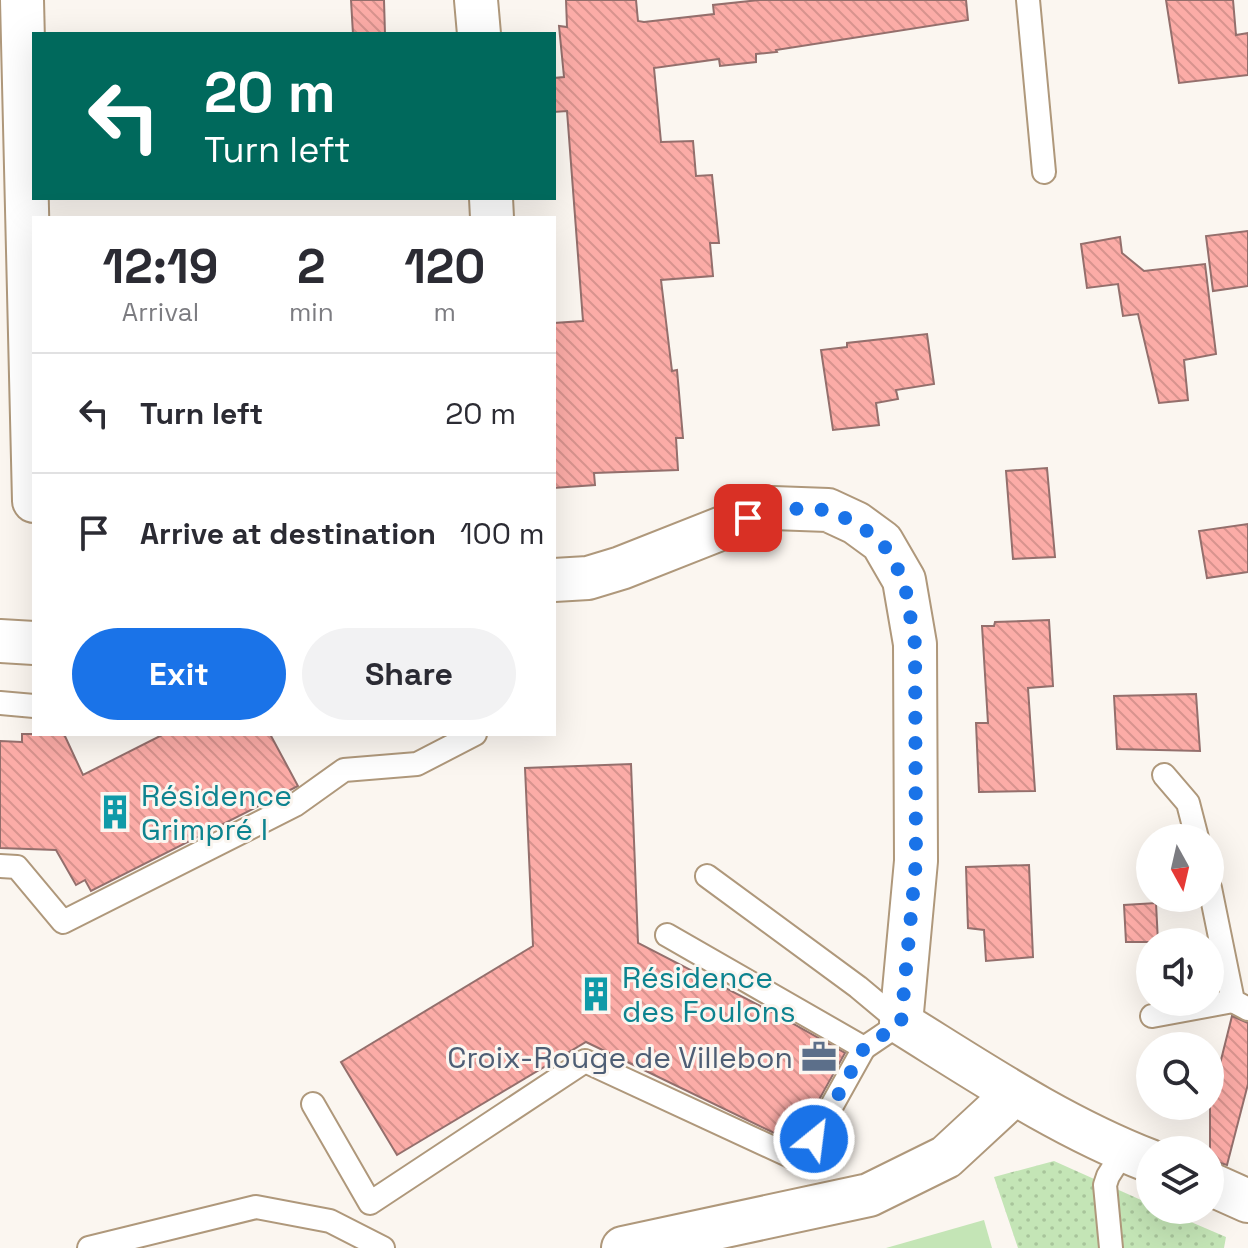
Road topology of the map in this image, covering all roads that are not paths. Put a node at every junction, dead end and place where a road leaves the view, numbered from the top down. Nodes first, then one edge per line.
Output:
1 (22, 0) edge
2 (476, 0) edge
3 (1028, 0) edge
4 (479, 32) edge
5 (1044, 172) dead end
6 (32, 418) edge
7 (556, 580) edge
8 (0, 641) edge
9 (32, 643) edge
10 (0, 703) edge
11 (32, 706) edge
12 (471, 736) edge
13 (1164, 775) dead end
14 (1193, 824) edge
15 (0, 866) edge
16 (707, 876) dead end
17 (1216, 912) edge
18 (667, 935) dead end
19 (1240, 1005) edge
20 (901, 1023) junction
21 (864, 1048) junction
22 (1014, 1094) junction
23 (313, 1104) dead end
24 (1136, 1156) edge
25 (1136, 1157) edge
26 (1224, 1190) edge
27 (1248, 1201) edge
28 (89, 1248) edge
29 (383, 1248) edge
30 (623, 1248) edge
31 (1111, 1248) edge

1 - 6 street
2 - 4 street
3 - 5 lane
7 - 20 street
8 - 9 street
10 - 11 lane
12 - 15 lane
13 - 14 lane
16 - 20 lane
17 - 19 lane
18 - 21 lane
20 - 21 lane
20 - 22 street
21 - 23 lane
22 - 24 street
22 - 30 street
25 - 31 lane
26 - 27 street
28 - 29 lane

